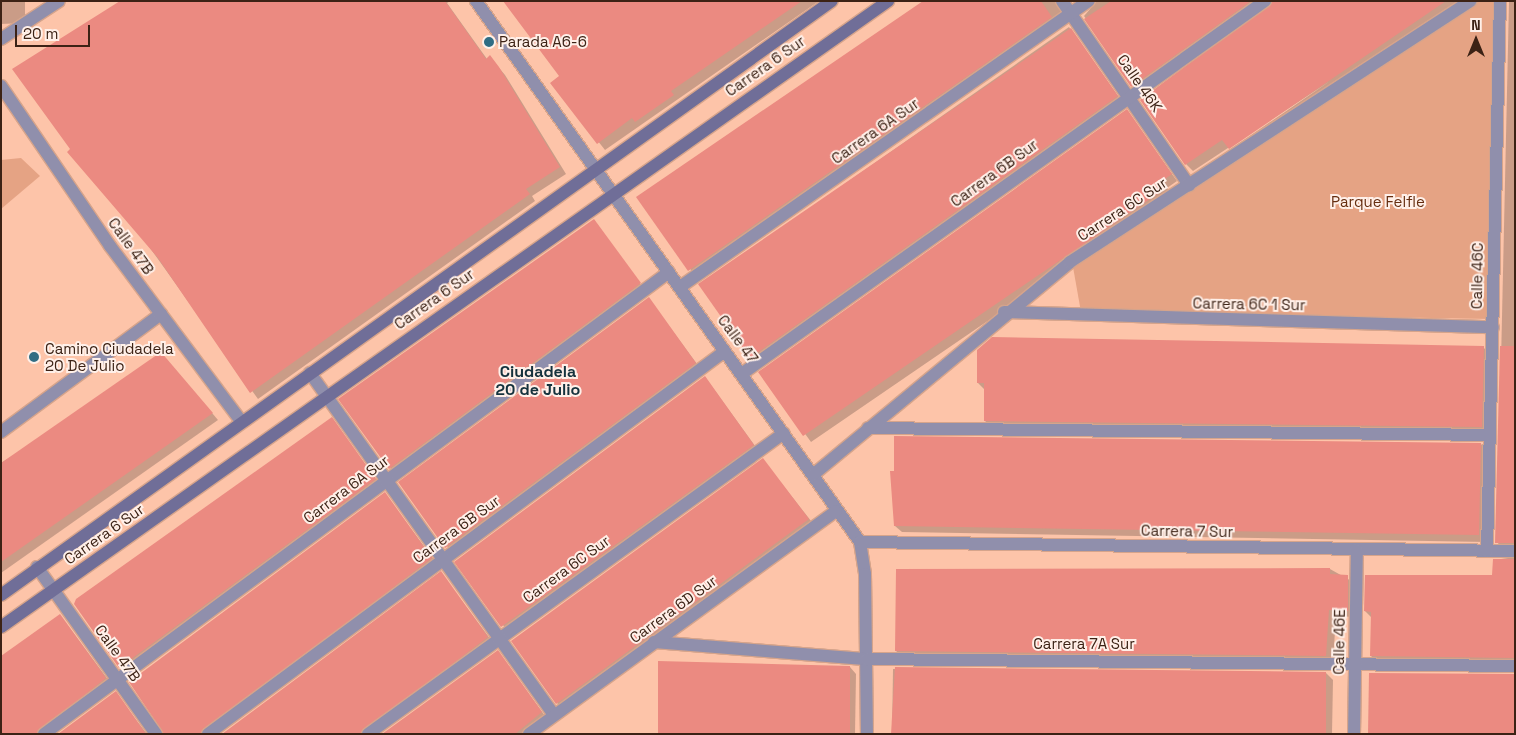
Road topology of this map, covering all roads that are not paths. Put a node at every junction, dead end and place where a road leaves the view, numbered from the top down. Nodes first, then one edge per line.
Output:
1 (59, 1) edge
2 (476, 1) edge
3 (832, 1) edge
4 (888, 1) edge
5 (1062, 1) edge
6 (1089, 1) edge
7 (1265, 1) edge
8 (1471, 1) edge
9 (1500, 1) edge
10 (1071, 14) junction
11 (1, 39) edge
12 (1, 86) edge
13 (1129, 95) junction
14 (597, 166) junction
15 (1189, 185) junction
16 (614, 191) junction
17 (669, 272) junction
18 (680, 287) junction
19 (1004, 312) junction
20 (161, 314) junction
21 (1493, 326) junction
22 (725, 351) junction
23 (310, 373) junction
24 (743, 374) junction
25 (328, 395) junction
26 (241, 421) junction
27 (868, 428) junction
28 (1, 432) edge
29 (784, 433) junction
30 (1490, 435) junction
31 (814, 474) junction
32 (387, 480) junction
33 (836, 511) junction
34 (860, 542) junction
35 (1357, 550) junction
36 (1487, 551) junction
37 (1515, 551) edge
38 (443, 559) junction
39 (37, 567) junction
40 (53, 590) junction
41 (1, 595) edge
42 (1, 628) edge
43 (496, 638) junction
44 (654, 642) junction
45 (867, 659) junction
46 (1355, 662) junction
47 (1515, 666) edge
48 (118, 680) junction
49 (554, 715) junction
50 (44, 734) edge
51 (156, 734) edge
52 (208, 734) edge
53 (368, 734) edge
54 (529, 734) edge
55 (867, 734) edge
56 (1354, 734) edge

1 - 11 street
2 - 14 street, Calle 47
3 - 14 street, Carrera 6 Sur
4 - 16 street, Carrera 6 Sur
5 - 10 street, Calle 46K
6 - 10 street, Carrera 6A Sur
7 - 13 street, Carrera 6B Sur
8 - 15 street, Carrera 6C Sur
9 - 21 street, Calle 46C
10 - 13 street, Calle 46K
10 - 18 street, Carrera 6A Sur
12 - 20 street, Calle 47B
13 - 15 street, Calle 46K
13 - 24 street, Carrera 6B Sur
14 - 16 street, Calle 47
14 - 23 street, Carrera 6 Sur
15 - 19 street, Carrera 6C Sur
16 - 17 street, Calle 47
16 - 25 street, Carrera 6 Sur
17 - 18 street, Calle 47
17 - 32 street, Carrera 6A Sur
18 - 22 street, Calle 47
19 - 21 street, Carrera 6C 1 Sur
19 - 27 street, Carrera 6C Sur
20 - 26 street, Calle 47B
20 - 28 street
21 - 30 street, Calle 46C
22 - 24 street, Calle 47
22 - 38 street, Carrera 6B Sur
23 - 25 street
23 - 26 street, Carrera 6 Sur
24 - 29 street, Calle 47
25 - 32 street
25 - 40 street, Carrera 6 Sur
26 - 39 street, Carrera 6 Sur
27 - 30 street
27 - 31 street, Carrera 6C Sur
29 - 31 street, Calle 47
29 - 43 street, Carrera 6C Sur
30 - 36 street, Calle 46C
31 - 33 street, Calle 47
32 - 38 street
32 - 48 street, Carrera 6A Sur
33 - 34 street, Calle 47
33 - 44 street, Carrera 6D Sur
34 - 35 street, Carrera 7 Sur
34 - 45 street
35 - 36 street, Carrera 7 Sur
35 - 46 street, Calle 46E
36 - 37 street, Carrera 7 Sur
38 - 43 street
38 - 52 street, Carrera 6B Sur
39 - 40 street, Calle 47B
39 - 41 street, Carrera 6 Sur
40 - 42 street, Carrera 6 Sur
40 - 48 street, Calle 47B
43 - 49 street
43 - 53 street, Carrera 6C Sur
44 - 45 street, Carrera 7A Sur
44 - 49 street, Carrera 6D Sur
45 - 46 street, Carrera 7A Sur
45 - 55 street
46 - 47 street, Carrera 7A Sur
46 - 56 street, Calle 46E
48 - 50 street, Carrera 6A Sur
48 - 51 street, Calle 47B
49 - 54 street, Carrera 6D Sur

